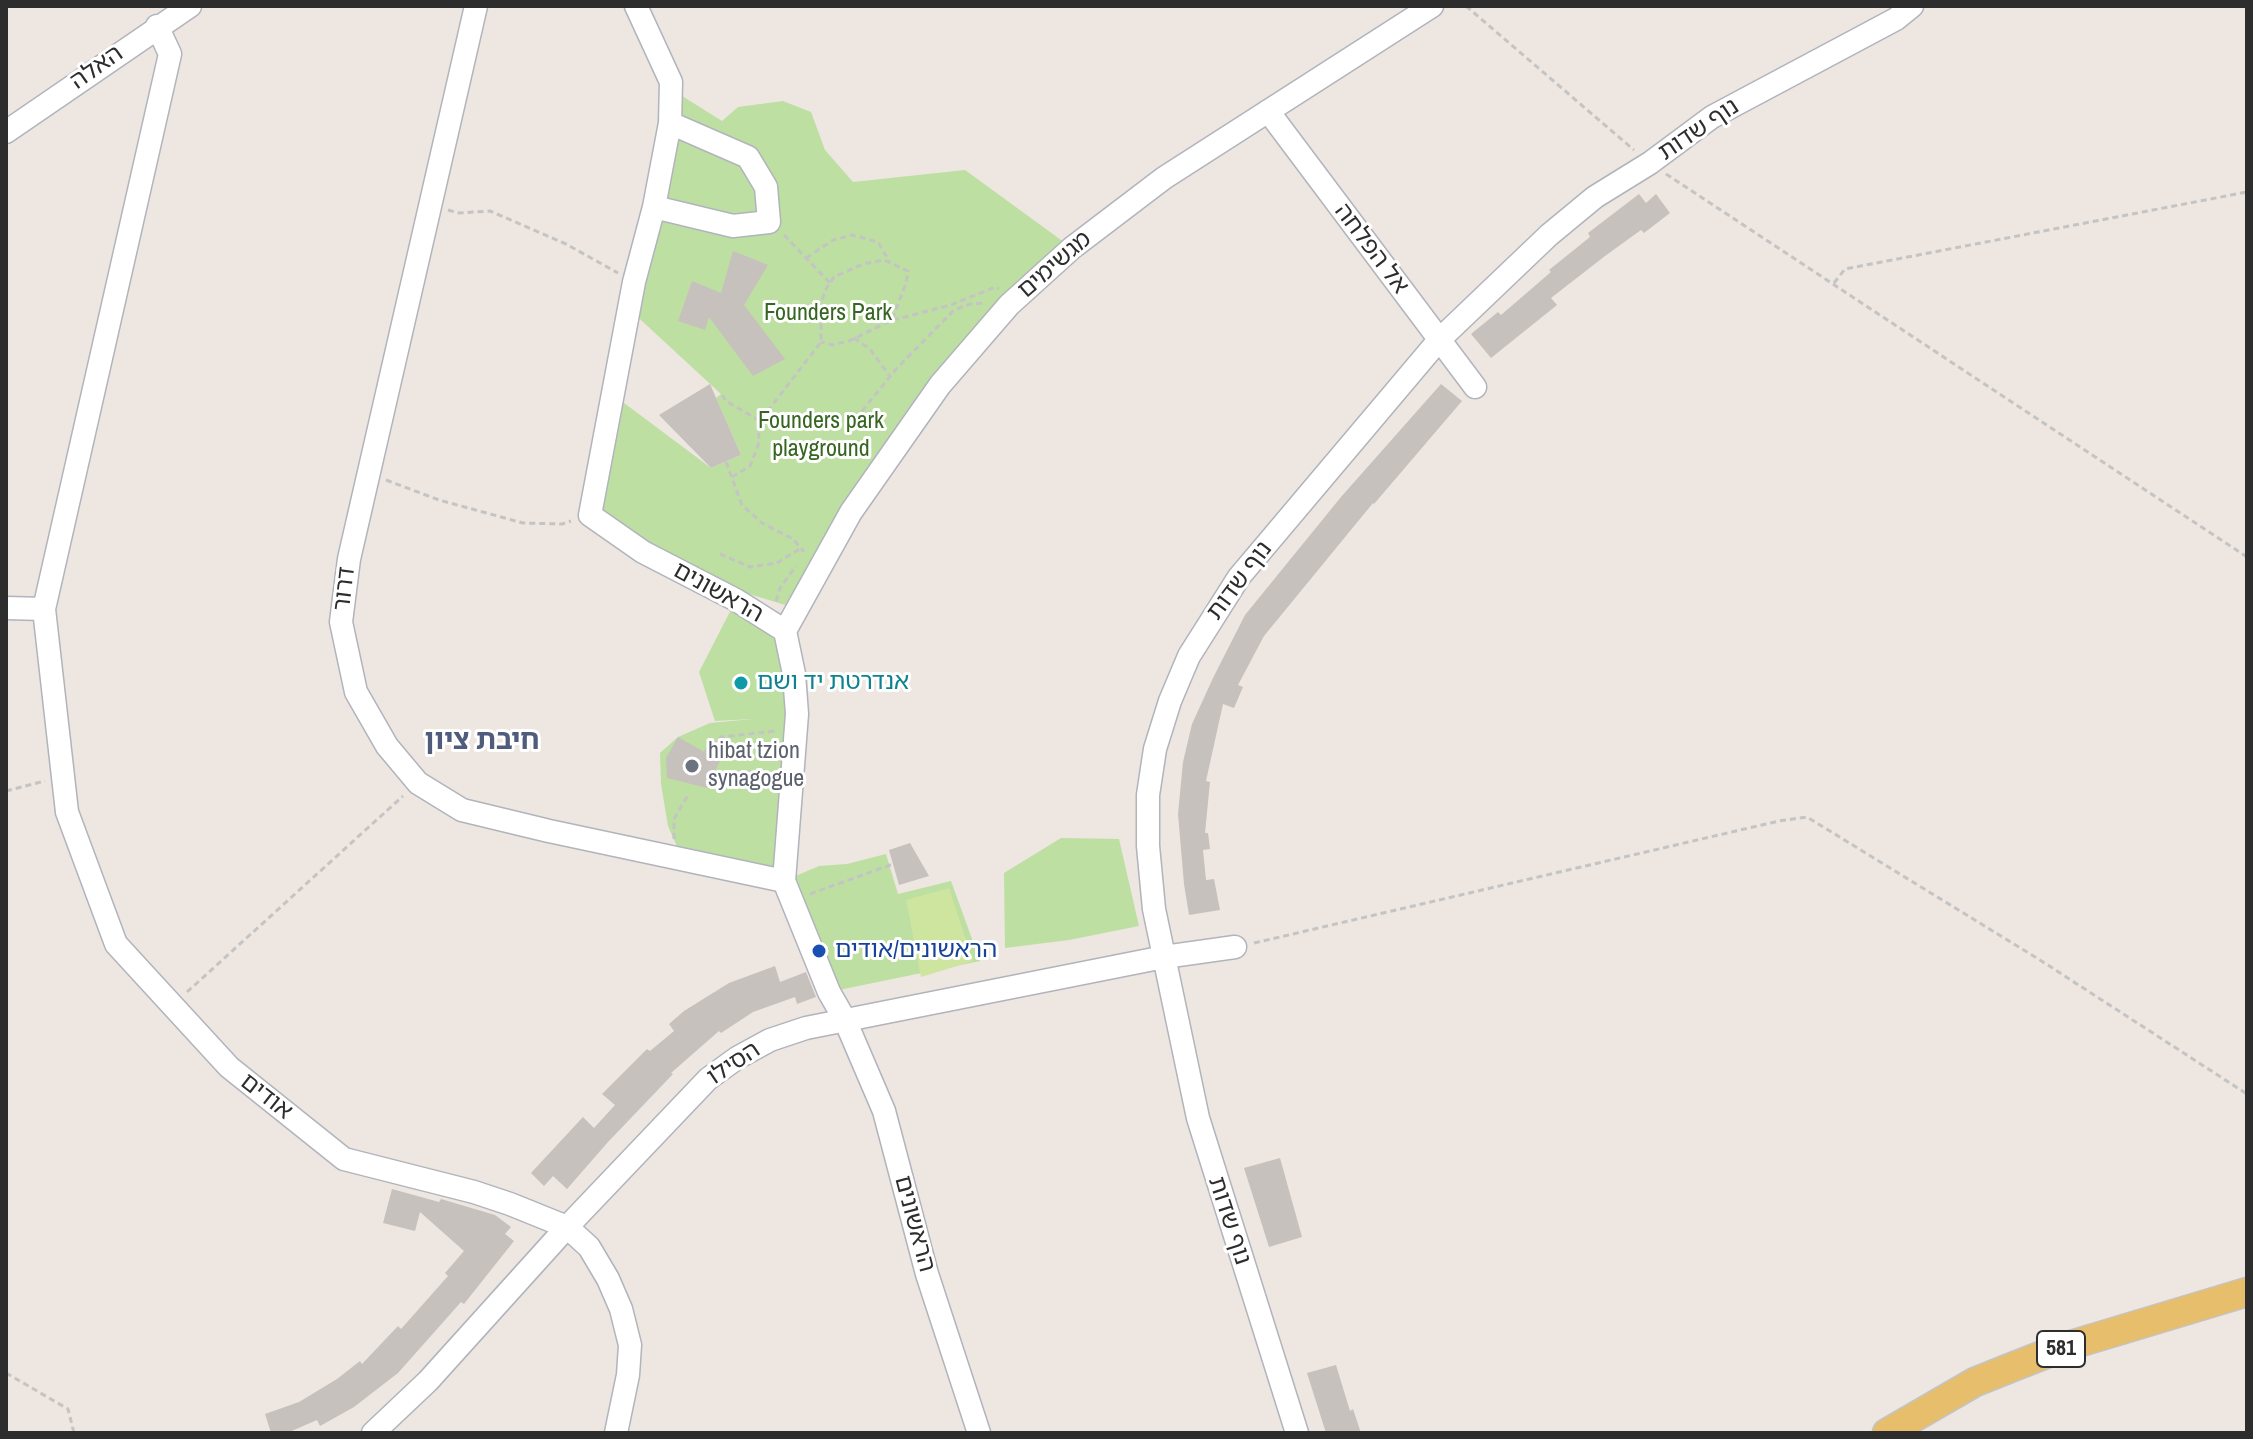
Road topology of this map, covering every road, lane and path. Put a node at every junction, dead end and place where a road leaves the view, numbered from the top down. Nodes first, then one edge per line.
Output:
1 (190, 6) edge
2 (476, 6) edge
3 (636, 6) edge
4 (1432, 6) edge
5 (1466, 6) edge
6 (1912, 6) edge
7 (157, 26) junction
8 (1268, 111) junction
9 (670, 123) junction
10 (6, 132) edge
11 (1650, 163) junction
12 (2247, 192) edge
13 (429, 204) junction
14 (654, 207) junction
15 (795, 245) dead end
16 (806, 258) junction
17 (890, 263) junction
18 (634, 282) junction
19 (830, 283) junction
20 (1834, 283) junction
21 (1009, 305) junction
22 (892, 320) junction
23 (854, 338) junction
24 (1439, 340) junction
25 (821, 342) junction
26 (889, 377) junction
27 (1475, 387) dead end
28 (722, 395) dead end
29 (862, 411) dead end
30 (760, 421) junction
31 (726, 462) dead end
32 (368, 474) junction
33 (732, 477) junction
34 (590, 515) junction
35 (801, 548) junction
36 (720, 554) dead end
37 (2247, 557) edge
38 (814, 563) junction
39 (776, 602) dead end
40 (6, 608) edge
41 (44, 609) junction
42 (785, 631) junction
43 (796, 731) junction
44 (705, 752) dead end
45 (715, 772) dead end
46 (792, 772) junction
47 (63, 776) junction
48 (418, 783) junction
49 (6, 791) edge
50 (688, 795) dead end
51 (679, 859) junction
52 (893, 864) dead end
53 (788, 890) junction
54 (1235, 947) joint
55 (1164, 957) junction
56 (172, 1006) junction
57 (845, 1020) junction
58 (2247, 1094) edge
59 (567, 1227) junction
60 (2247, 1292) edge
61 (6, 1373) edge
62 (74, 1433) edge
63 (373, 1433) edge
64 (616, 1433) edge
65 (979, 1433) edge
66 (1297, 1433) edge
67 (1887, 1433) edge

1 - 7 street, האלה
2 - 13 street, דרור
3 - 9 street
4 - 8 street, מגשימים
5 - 11 path
6 - 11 street, נוף שדות
7 - 10 street, האלה
7 - 41 street, אודים
8 - 21 street, מגשימים
8 - 24 street, אל הפלחה
9 - 14 street
9 - 14 street
11 - 20 path
11 - 24 street, נוף שדות
12 - 20 path
13 - 18 path
13 - 32 street, דרור
14 - 18 street
15 - 16 path
16 - 17 path
16 - 19 path
17 - 19 path
17 - 22 path
18 - 34 street
19 - 25 path
20 - 37 path
21 - 22 path
21 - 26 path
21 - 38 street, מגשימים
22 - 23 path
23 - 25 path
23 - 26 path
24 - 27 street, אל הפלחה
24 - 55 street, נוף שדות
25 - 30 path
26 - 29 path
28 - 30 path
30 - 33 path
31 - 33 path
32 - 34 path
32 - 48 street, דרור
33 - 35 path
34 - 42 street, הראשונים
35 - 36 path
35 - 38 path
38 - 39 path
38 - 42 street, מגשימים
40 - 41 street
41 - 47 street, אודים
42 - 43 street, הראשונים
43 - 44 path
43 - 46 street, הראשונים
45 - 46 path
46 - 53 street, הראשונים
47 - 49 path
47 - 56 street, אודים
48 - 51 street, דרור
48 - 56 path
50 - 51 path
51 - 53 street, דרור
52 - 53 path
53 - 57 street, הראשונים
54 - 55 street, הסילו
54 - 58 path
55 - 57 street, הסילו
55 - 66 street, נוף שדות
56 - 59 street, אודים
57 - 59 street, הסילו
57 - 65 street, הראשונים
59 - 63 street, הסילו
59 - 64 street, אודים
60 - 67 main road, 581
61 - 62 path

